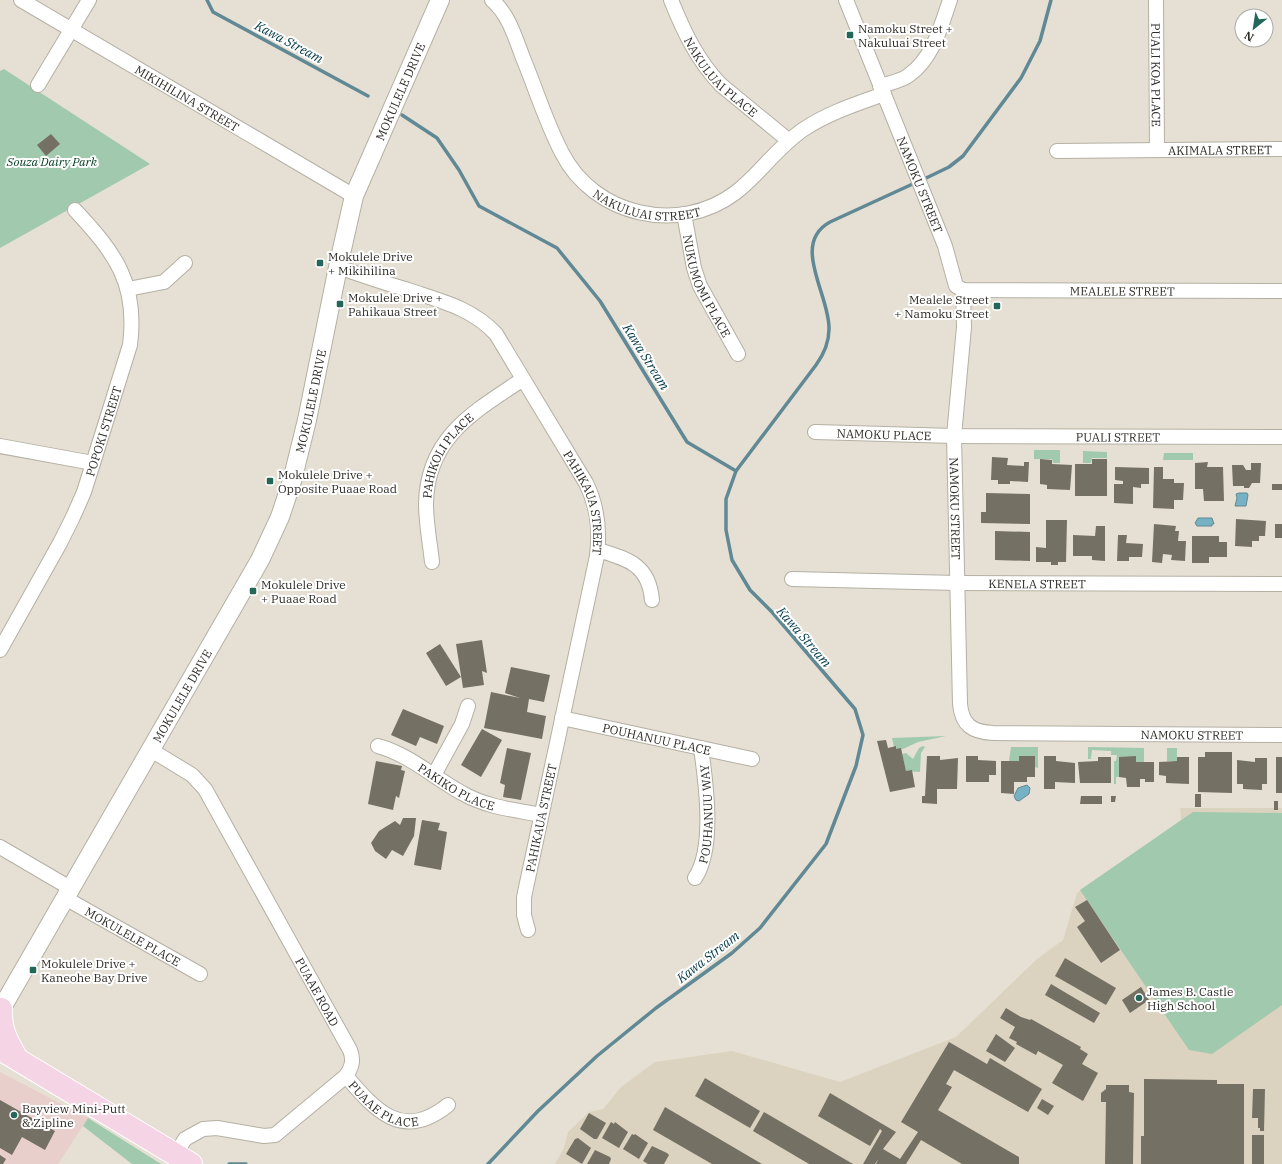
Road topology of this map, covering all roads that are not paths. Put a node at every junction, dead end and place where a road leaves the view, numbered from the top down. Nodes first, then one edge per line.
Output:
1 (21, 0) edge
2 (89, 0) edge
3 (440, 0) edge
4 (492, 0) edge
5 (671, 0) edge
6 (846, 0) edge
7 (950, 0) edge
8 (1156, 0) edge
9 (72, 30) junction
10 (38, 85) dead end
11 (882, 90) junction
12 (788, 140) junction
13 (1282, 149) edge
14 (1157, 150) junction
15 (1057, 152) dead end
16 (354, 196) junction
17 (76, 210) dead end
18 (684, 214) junction
19 (185, 263) dead end
20 (338, 267) junction
21 (128, 289) junction
22 (963, 290) junction
23 (1282, 291) edge
24 (738, 354) dead end
25 (523, 379) junction
26 (815, 432) dead end
27 (954, 436) junction
28 (1282, 437) edge
29 (0, 446) edge
30 (93, 463) junction
31 (598, 550) junction
32 (432, 562) dead end
33 (792, 579) dead end
34 (957, 583) junction
35 (1282, 584) edge
36 (652, 600) dead end
37 (0, 650) edge
38 (468, 706) dead end
39 (562, 718) junction
40 (1282, 735) edge
41 (378, 746) dead end
42 (701, 748) junction
43 (151, 750) junction
44 (752, 759) dead end
45 (434, 775) junction
46 (541, 815) junction
47 (0, 847) edge
48 (695, 878) dead end
49 (68, 893) junction
50 (528, 930) dead end
51 (200, 974) dead end
52 (1, 1010) edge
53 (8, 1054) edge
54 (346, 1076) junction
55 (448, 1105) dead end
56 (183, 1159) edge

1 - 9 street, MIKIHILINA STREET
2 - 9 street
3 - 16 street, MOKULELE DRIVE
4 - 18 street, NAKULUAI STREET
5 - 12 street, NAKULUAI PLACE
6 - 11 street, NAMOKU STREET
7 - 11 street, NAKULUAI STREET
8 - 14 street, PUALI KOA PLACE
9 - 10 street
9 - 16 street, MIKIHILINA STREET
11 - 12 street, NAKULUAI STREET
11 - 22 street, NAMOKU STREET
12 - 18 street, NAKULUAI STREET
13 - 14 street, AKIMALA STREET
14 - 15 street, AKIMALA STREET
16 - 20 street, MOKULELE DRIVE
17 - 21 street, POPOKI STREET
18 - 24 street, NUKUMOMI PLACE
19 - 21 street
20 - 25 street, PAHIKAUA STREET
20 - 43 street, MOKULELE DRIVE
21 - 30 street, POPOKI STREET
22 - 23 street, MEALELE STREET
22 - 27 street, NAMOKU STREET
25 - 31 street, PAHIKAUA STREET
25 - 32 street, PAHIKOLI PLACE
26 - 27 street, NAMOKU PLACE
27 - 28 street, PUALI STREET
27 - 34 street, NAMOKU STREET
29 - 30 street
30 - 37 street, POPOKI STREET
31 - 36 street
31 - 39 street, PAHIKAUA STREET
33 - 34 street, KENELA STREET
34 - 35 street, KENELA STREET
34 - 40 street, NAMOKU STREET
38 - 45 street
39 - 42 street, POUHANUU PLACE
39 - 46 street, PAHIKAUA STREET
41 - 45 street, PAKIKO PLACE
42 - 44 street, POUHANUU PLACE
42 - 48 street, POUHANUU WAY
43 - 49 street, MOKULELE DRIVE
43 - 54 street, PUAAE ROAD
45 - 46 street, PAKIKO PLACE
46 - 50 street, PAHIKAUA STREET
47 - 49 street, MOKULELE PLACE
49 - 51 street, MOKULELE PLACE
49 - 52 street, MOKULELE DRIVE
52 - 53 main road
53 - 56 main road
54 - 55 street, PUAAE PLACE
54 - 56 street

